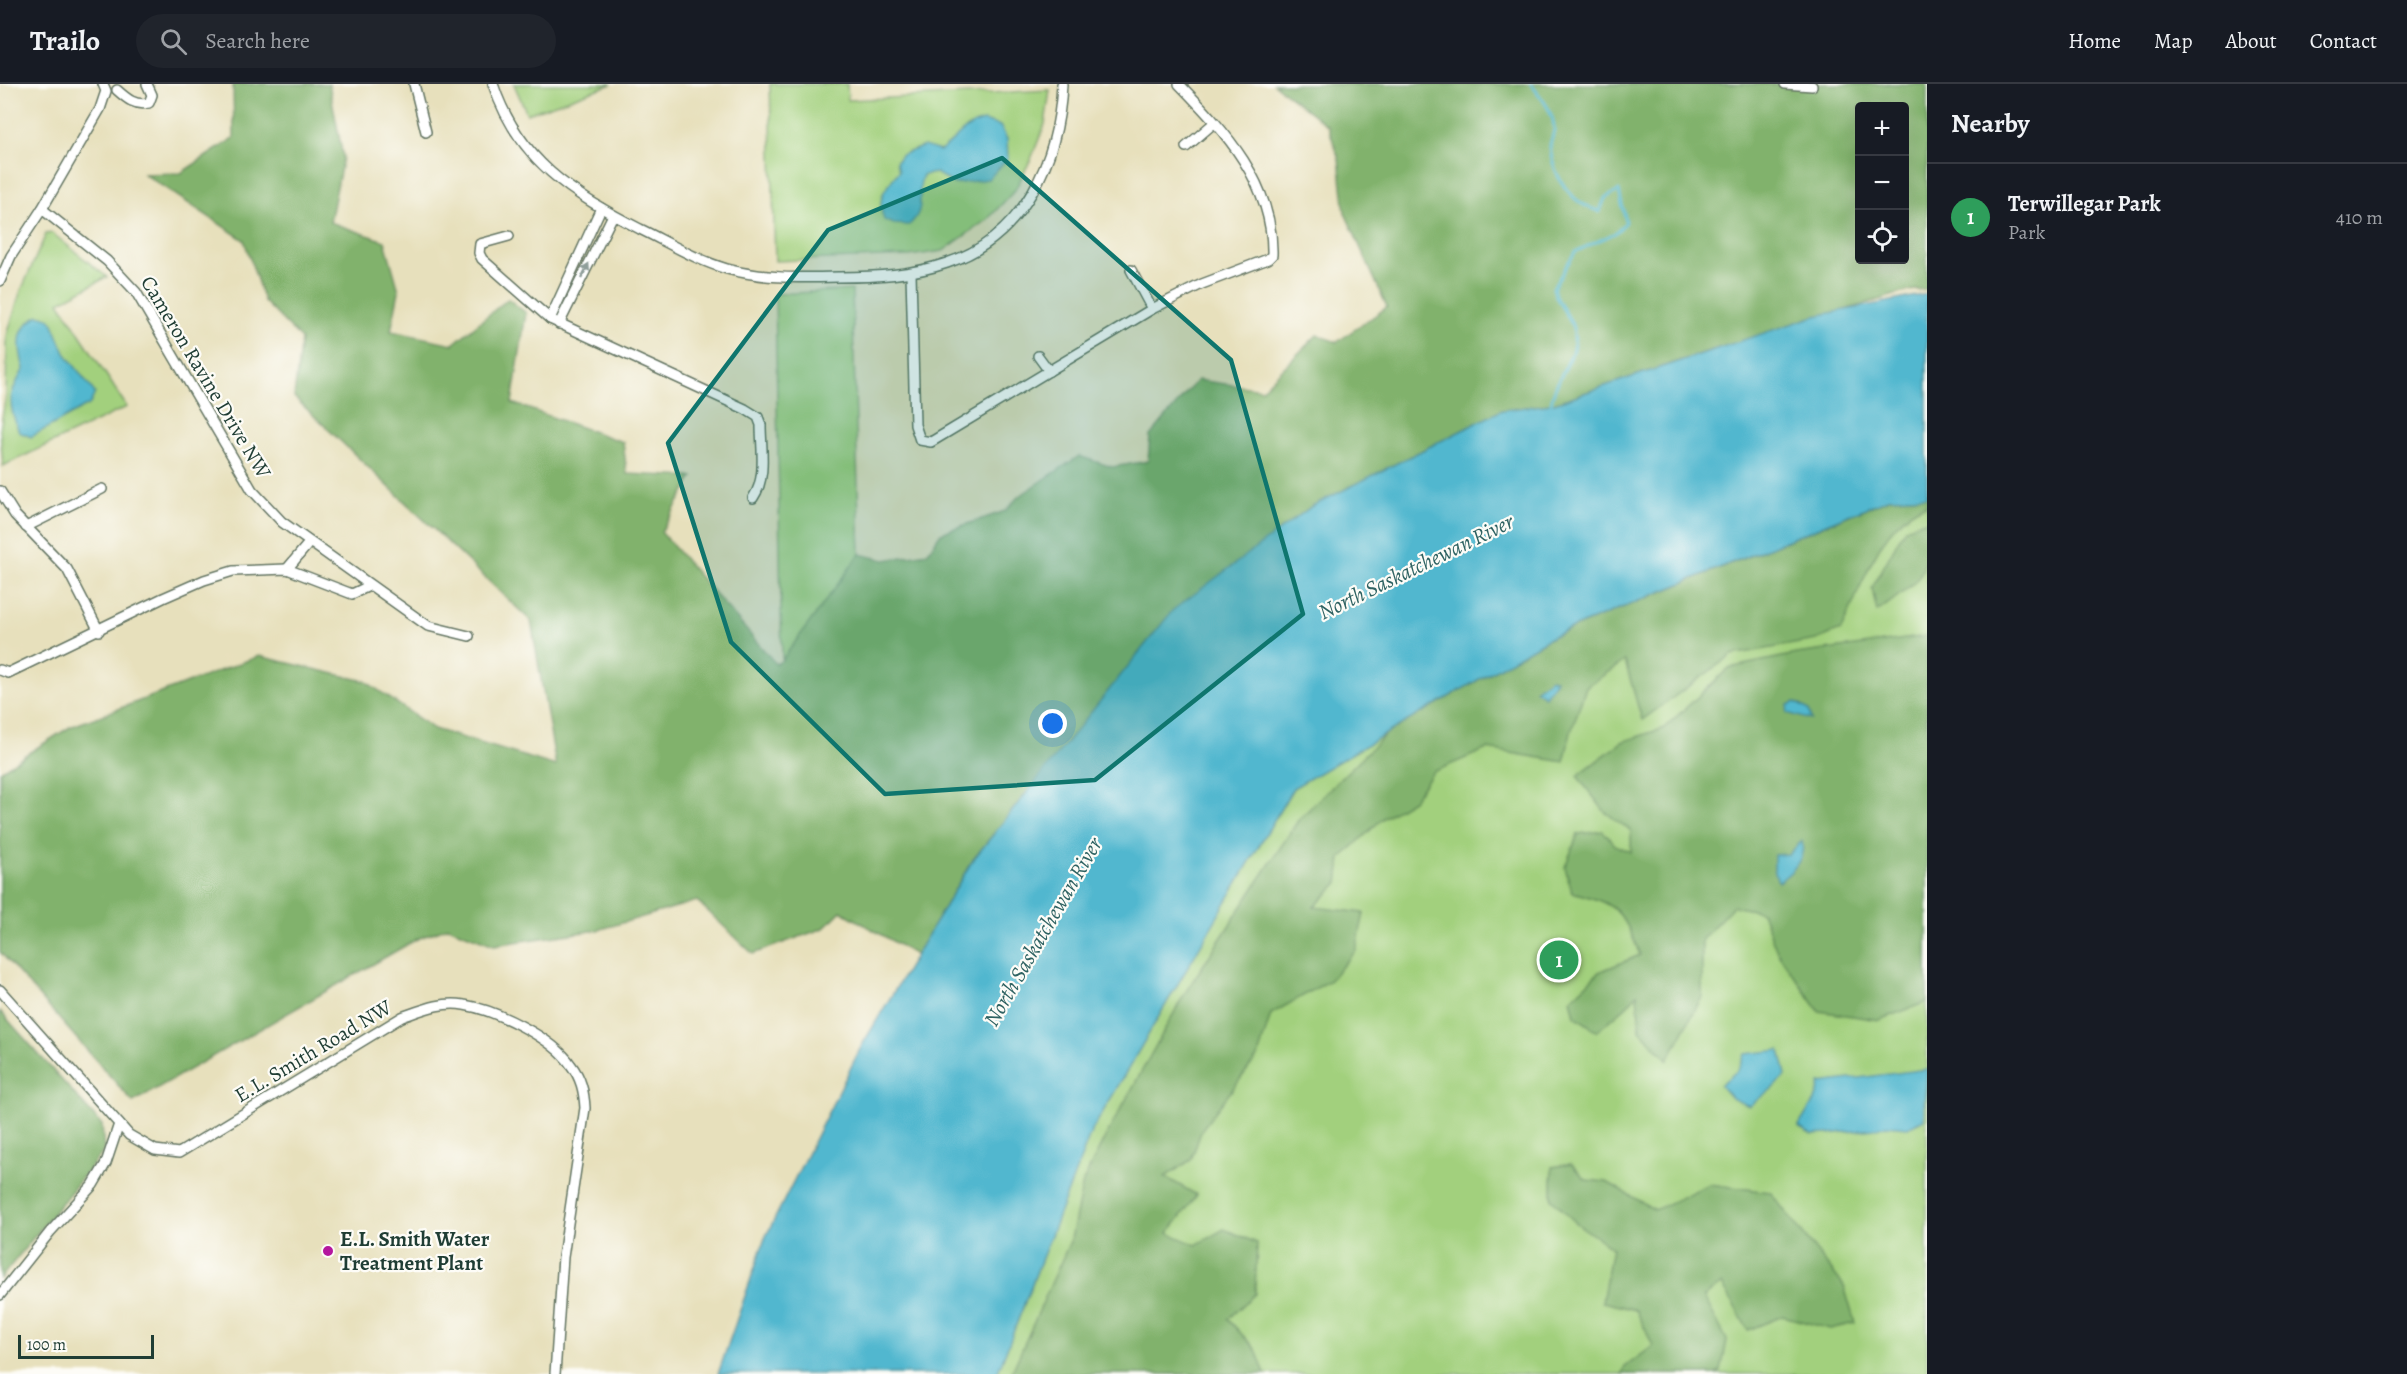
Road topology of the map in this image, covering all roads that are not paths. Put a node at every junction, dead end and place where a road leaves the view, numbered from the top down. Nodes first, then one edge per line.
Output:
1 (147, 84) edge
2 (414, 84) edge
3 (493, 84) edge
4 (1062, 84) edge
5 (1179, 84) edge
6 (1785, 84) edge
7 (1812, 86) dead end
8 (104, 87) edge
9 (120, 87) edge
10 (1214, 123) junction
11 (426, 132) dead end
12 (1186, 147) dead end
13 (42, 208) junction
14 (600, 208) junction
15 (613, 215) junction
16 (509, 236) dead end
17 (1131, 270) dead end
18 (912, 273) junction
19 (0, 281) edge
20 (1152, 309) junction
21 (550, 319) junction
22 (559, 324) junction
23 (1038, 356) dead end
24 (1049, 371) junction
25 (102, 489) dead end
26 (0, 491) edge
27 (753, 498) dead end
28 (26, 526) junction
29 (309, 543) junction
30 (286, 569) junction
31 (369, 586) junction
32 (99, 631) junction
33 (469, 636) dead end
34 (0, 670) edge
35 (0, 990) edge
36 (119, 1124) junction
37 (0, 1295) edge
38 (555, 1374) edge

1 - 9 street
2 - 11 street
3 - 14 street
4 - 18 street
5 - 10 street
6 - 7 street
8 - 9 street
8 - 13 street
10 - 12 street
10 - 20 street
13 - 19 street
13 - 29 street, Cameron Ravine Drive NW
14 - 15 street
14 - 21 street
15 - 18 street
22 -> 15 street
16 - 21 street
17 - 20 street
18 - 24 street
20 - 24 street
21 - 22 street
22 - 27 street
23 - 24 street
25 - 28 street
26 - 28 street
28 - 32 street
29 - 30 street
29 - 31 street, Cameron Ravine Drive NW
30 - 31 street
30 - 32 street
31 - 33 street, Cameron Ravine Drive NW
32 - 34 street
35 - 36 street, E.L. Smith Road NW
36 - 37 street
36 - 38 street, E.L. Smith Road NW

